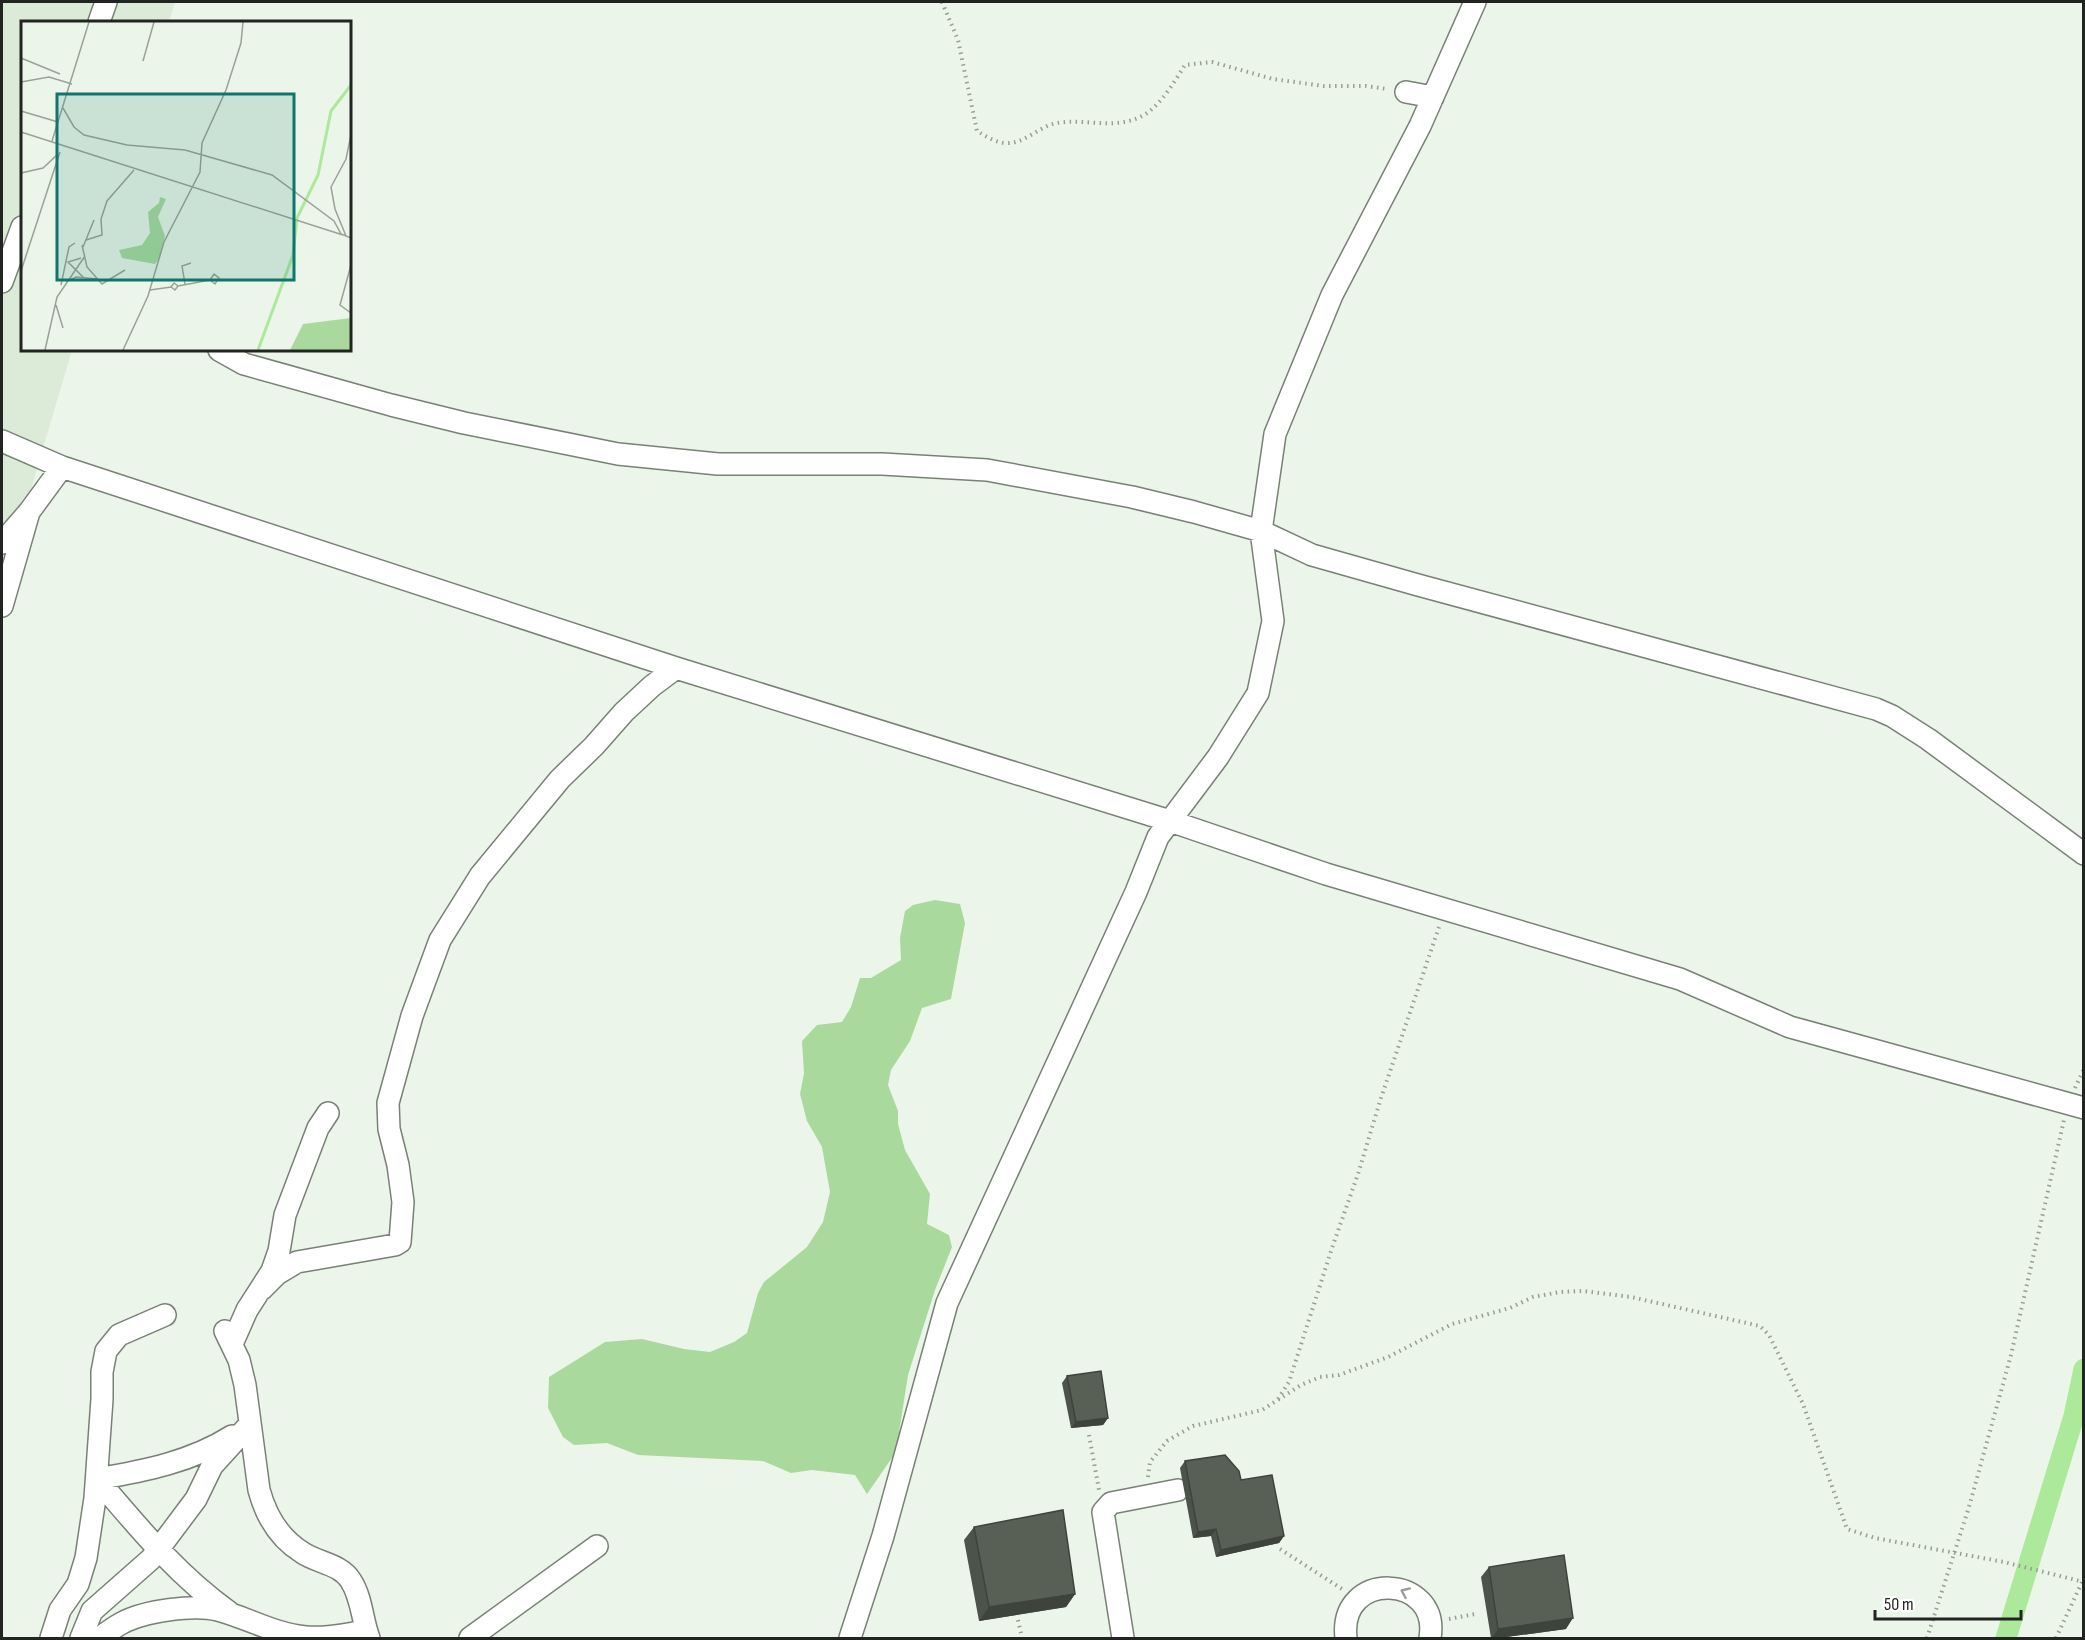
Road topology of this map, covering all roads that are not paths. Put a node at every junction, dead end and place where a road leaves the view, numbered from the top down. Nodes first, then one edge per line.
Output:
1 (106, 2) edge
2 (1475, 2) edge
3 (99, 21) edge
4 (1406, 92) road end
5 (1433, 97) junction
6 (21, 229) edge
7 (7, 250) edge
8 (2, 282) edge
9 (221, 351) edge
10 (2, 441) edge
11 (62, 467) junction
12 (29, 512) junction
13 (1261, 531) junction
14 (2, 543) edge
15 (2, 606) edge
16 (676, 669) junction
17 (1170, 821) junction
18 (2084, 854) edge
19 (2076, 1106) edge
20 (328, 1113) dead end
21 (262, 1289) junction
22 (165, 1316) dead end
23 (250, 1424) junction
24 (97, 1479) junction
25 (1178, 1490) dead end
26 (597, 1546) dead end
27 (159, 1549) junction
28 (239, 1619) junction
29 (1430, 1630) edge
30 (367, 1635) edge
31 (51, 1638) edge
32 (81, 1638) edge
33 (99, 1638) edge
34 (470, 1638) edge
35 (850, 1638) edge
36 (1123, 1638) edge
37 (1346, 1638) edge

1 - 3 street
2 - 5 street
4 - 5 street
5 - 13 street
6 - 7 street
7 - 8 street
9 - 13 street
10 - 11 street
11 - 12 street
11 - 16 street
12 - 14 street
12 - 15 street
13 - 17 street
13 - 18 street
16 - 17 street
16 - 21 street
17 - 19 street
17 - 35 street
20 - 21 street
21 - 23 street
22 - 24 street
23 - 24 street
23 - 27 street
23 - 30 street
24 - 27 street
24 - 31 street
25 - 36 street
26 - 34 street
27 - 28 street
27 - 32 street
28 - 30 street
28 - 33 street
29 -> 37 street

